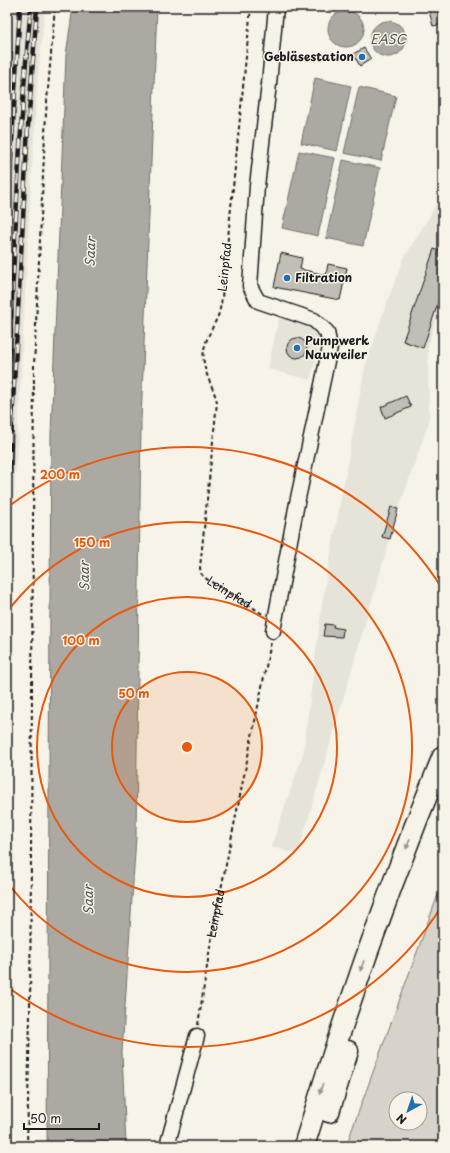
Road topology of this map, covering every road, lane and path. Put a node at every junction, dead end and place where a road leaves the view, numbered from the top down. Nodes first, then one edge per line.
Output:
1 (55, 7) edge
2 (251, 7) edge
3 (276, 7) edge
4 (273, 631) junction
5 (443, 756) edge
6 (443, 790) edge
7 (196, 1036) joint
8 (27, 1146) edge
9 (167, 1146) edge
10 (304, 1146) edge
11 (318, 1146) edge

1 - 8 path
2 - 4 path, Leinpfad
3 - 4 lane
4 - 7 path, Leinpfad
5 -> 10 highway
6 - 11 highway
7 - 9 lane

